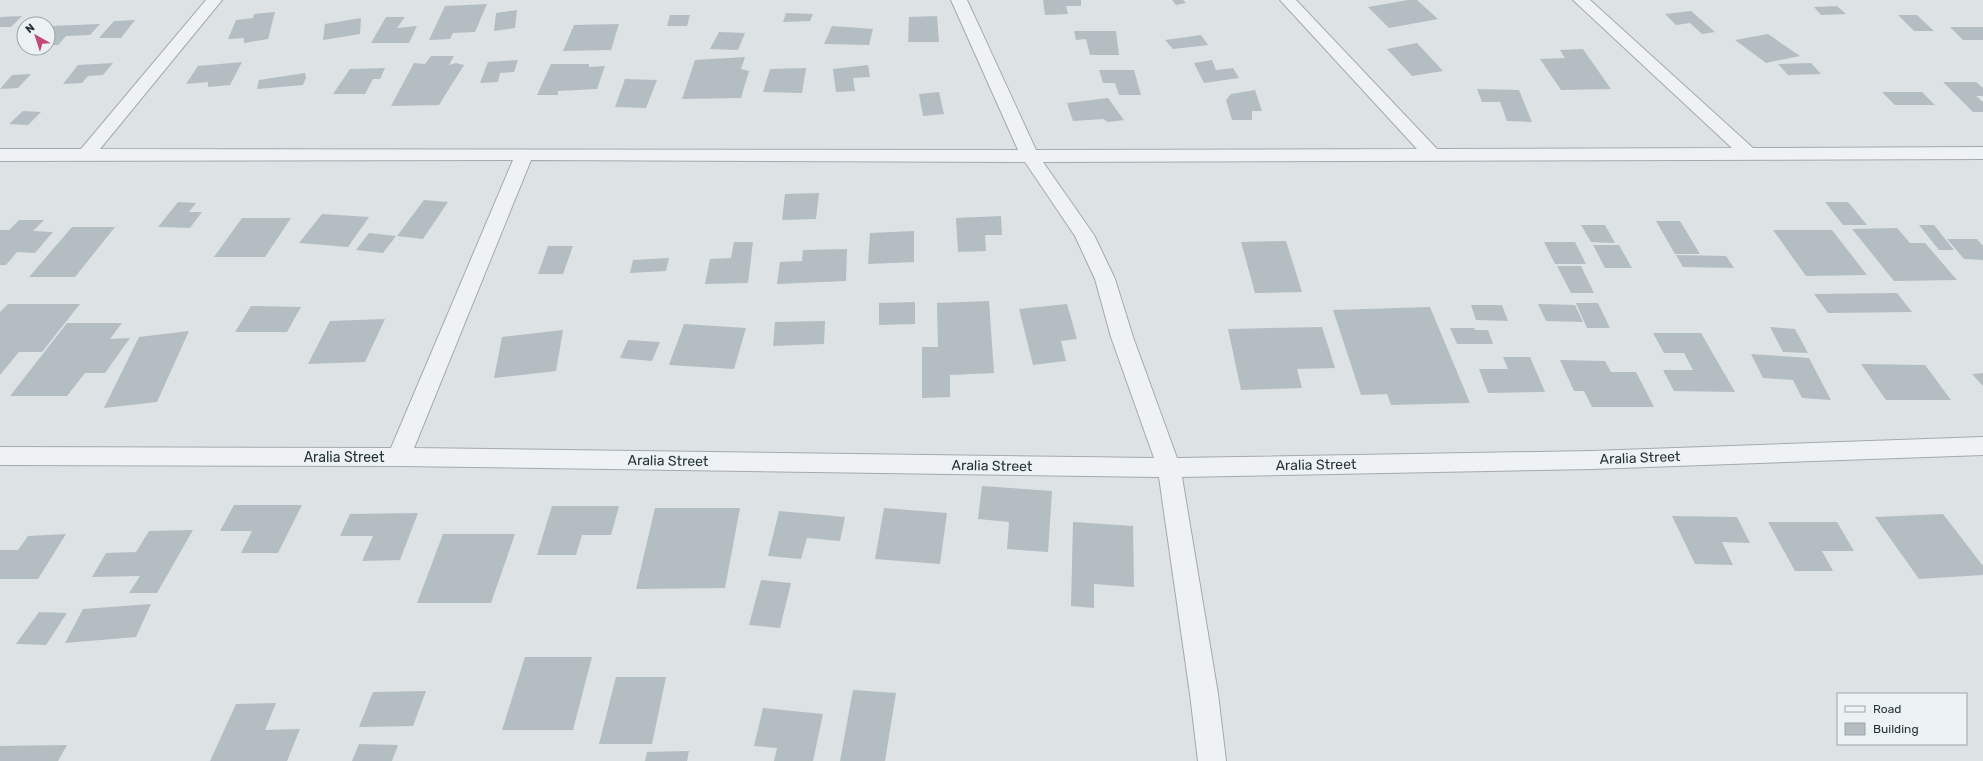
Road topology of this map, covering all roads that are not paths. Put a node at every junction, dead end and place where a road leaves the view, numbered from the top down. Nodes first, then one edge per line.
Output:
1 (214, 0) edge
2 (959, 0) edge
3 (1288, 0) edge
4 (1581, 0) edge
5 (1748, 153) junction
6 (1983, 153) edge
7 (87, 154) junction
8 (524, 154) junction
9 (1432, 154) junction
10 (0, 155) edge
11 (1030, 156) junction
12 (1983, 446) edge
13 (0, 456) edge
14 (399, 458) junction
15 (1169, 468) junction
16 (1212, 761) edge

1 - 7 street
2 - 11 street
3 - 9 street
4 - 5 street
5 - 6 street
5 - 9 street
7 - 8 street
7 - 10 street
8 - 11 street
8 - 14 street
9 - 11 street
11 - 15 street
12 - 15 street, Aralia Street
13 - 14 street, Aralia Street
14 - 15 street, Aralia Street
15 - 16 street

